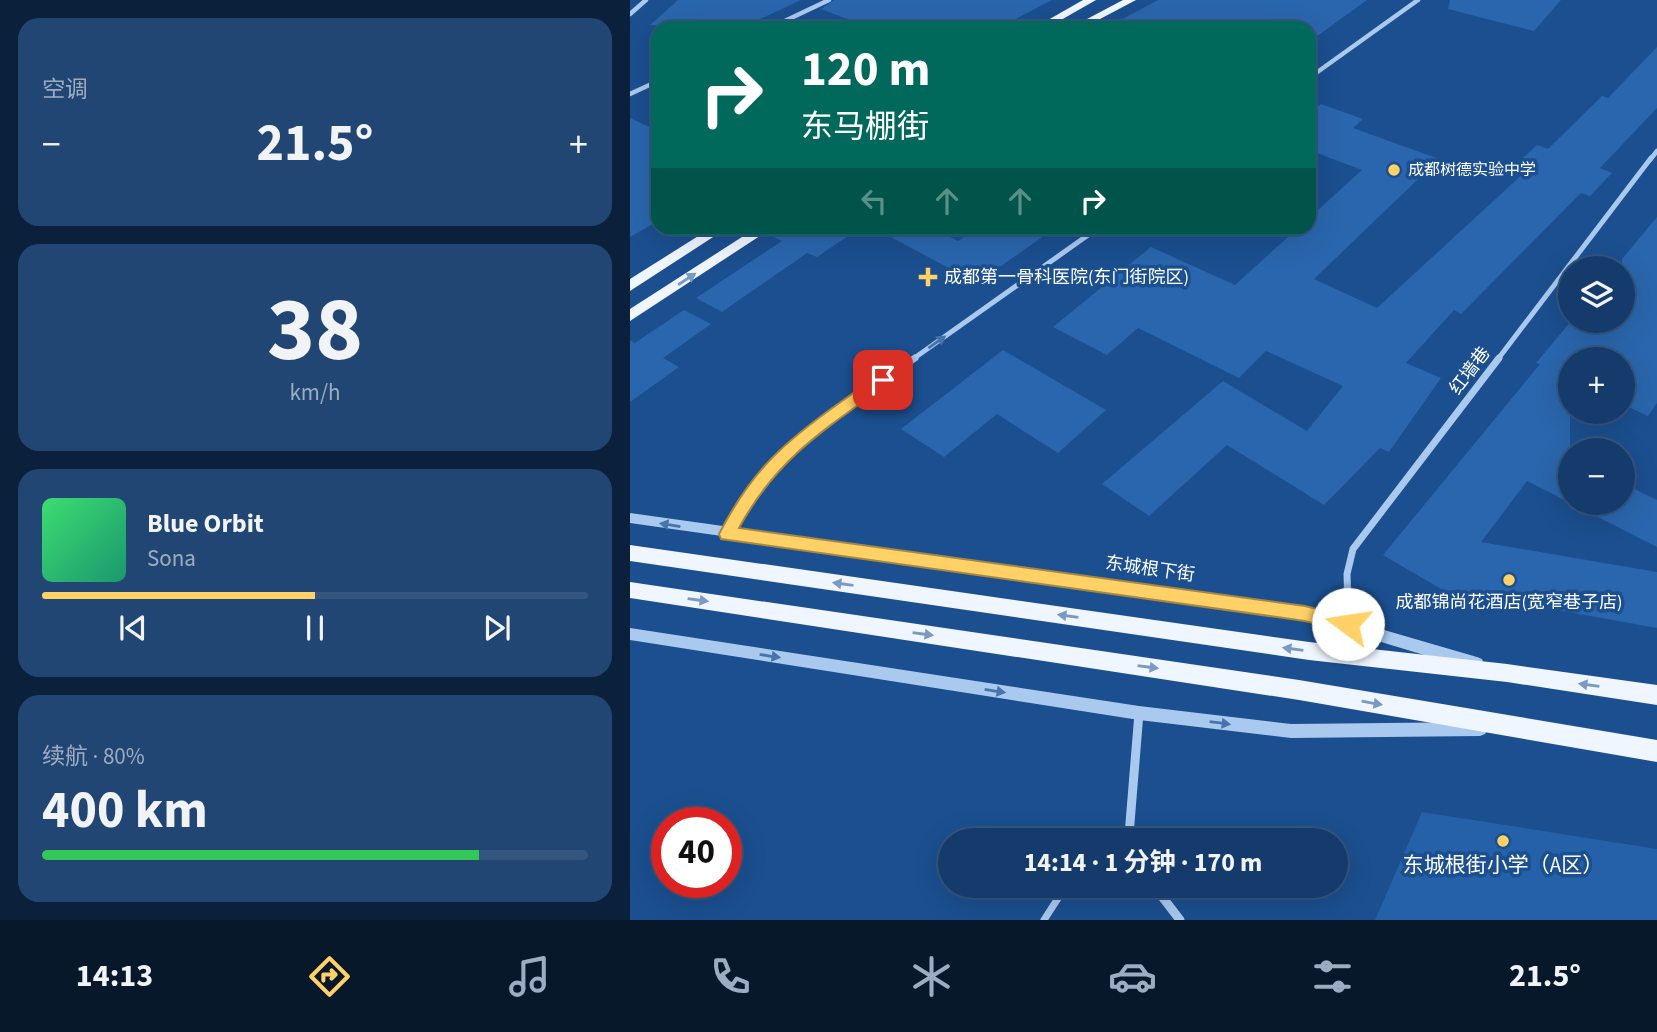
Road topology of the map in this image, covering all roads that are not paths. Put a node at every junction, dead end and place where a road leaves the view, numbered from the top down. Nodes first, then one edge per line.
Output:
1 (646, 0) edge
2 (829, 0) edge
3 (1091, 0) edge
4 (1131, 0) edge
5 (1418, 0) edge
6 (630, 14) edge
7 (785, 21) edge
8 (1052, 21) edge
9 (1088, 21) edge
10 (1316, 73) edge
11 (651, 84) edge
12 (630, 94) edge
13 (1657, 151) edge
14 (709, 235) edge
15 (754, 235) edge
16 (1088, 235) edge
17 (630, 286) edge
18 (630, 316) edge
19 (630, 518) edge
20 (727, 534) junction
21 (630, 553) edge
22 (630, 590) edge
23 (1348, 624) junction
24 (630, 634) edge
25 (1507, 673) junction
26 (1657, 695) edge
27 (1139, 713) junction
28 (1518, 728) junction
29 (1657, 751) edge
30 (1129, 828) edge
31 (1058, 898) edge
32 (1163, 898) edge
33 (1044, 920) edge
34 (1180, 920) edge

1 - 6 street
2 - 7 street
3 - 8 main road
4 - 9 main road
5 - 10 street
11 - 12 street
13 - 23 street, 红墙巷
14 - 17 main road
18 -> 15 main road
20 -> 16 street
20 -> 19 street, 东城根下街
20 - 23 street, 东城根下街
25 -> 21 main road
22 -> 28 main road
23 - 25 street, 东城根下街
24 -> 27 street
26 -> 25 main road, 东城根下街
27 -> 28 street
27 - 30 street
28 - 29 main road
31 - 33 lane
32 - 34 street

